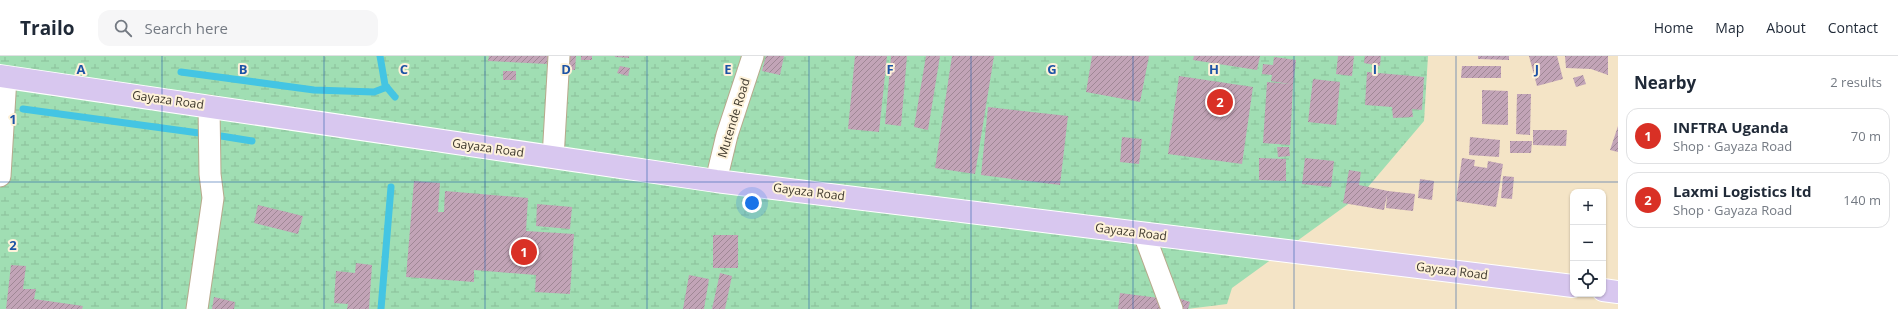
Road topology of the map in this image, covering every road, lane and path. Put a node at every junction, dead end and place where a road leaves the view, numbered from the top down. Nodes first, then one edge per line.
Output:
1 (559, 56) edge
2 (753, 56) edge
3 (3, 76) edge
4 (209, 106) junction
5 (553, 158) junction
6 (0, 176) edge
7 (716, 181) junction
8 (1144, 234) junction
9 (1570, 286) edge
10 (1606, 290) edge
11 (1618, 292) edge
12 (197, 309) edge
13 (1172, 309) edge

1 - 5 street
2 - 7 street, Mutende Road
3 - 4 main road, Gayaza Road
3 - 6 street
4 - 5 main road, Gayaza Road
4 - 12 street
5 - 7 main road, Gayaza Road
7 - 8 main road, Gayaza Road
8 - 9 main road, Gayaza Road
8 - 13 street
10 - 11 main road

